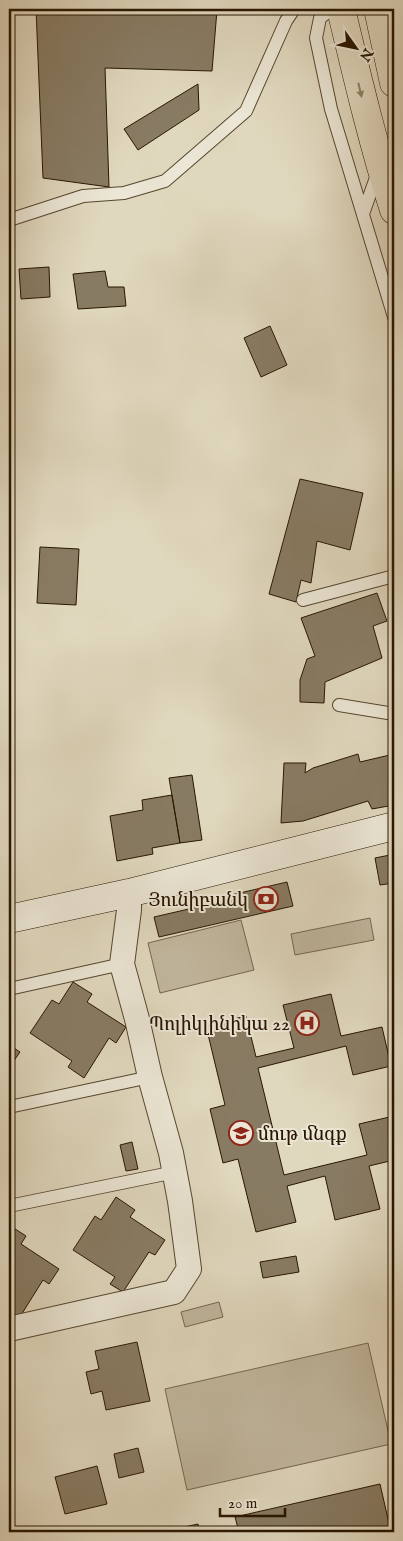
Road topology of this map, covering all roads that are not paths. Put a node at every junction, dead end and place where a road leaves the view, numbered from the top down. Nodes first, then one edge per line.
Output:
1 (294, 9) edge
2 (332, 9) edge
3 (341, 9) edge
4 (378, 9) edge
5 (394, 83) edge
6 (380, 167) junction
7 (394, 210) edge
8 (363, 214) junction
9 (9, 220) edge
10 (394, 317) edge
11 (394, 576) edge
12 (303, 600) dead end
13 (339, 704) dead end
14 (394, 714) edge
15 (394, 826) edge
16 (129, 893) junction
17 (9, 919) edge
18 (122, 964) junction
19 (9, 989) edge
20 (150, 1077) junction
21 (9, 1107) edge
22 (174, 1172) junction
23 (9, 1206) edge
24 (9, 1329) edge

1 - 9 lane
2 - 8 lane
3 -> 6 main road
4 - 5 main road
6 - 7 main road
6 - 8 lane
8 - 10 lane
11 - 12 lane
13 - 14 lane
15 - 16 main road
16 - 17 main road
16 - 18 street
18 - 19 lane
18 - 20 street
20 - 21 lane
20 - 22 street
22 - 23 lane
22 - 24 street

